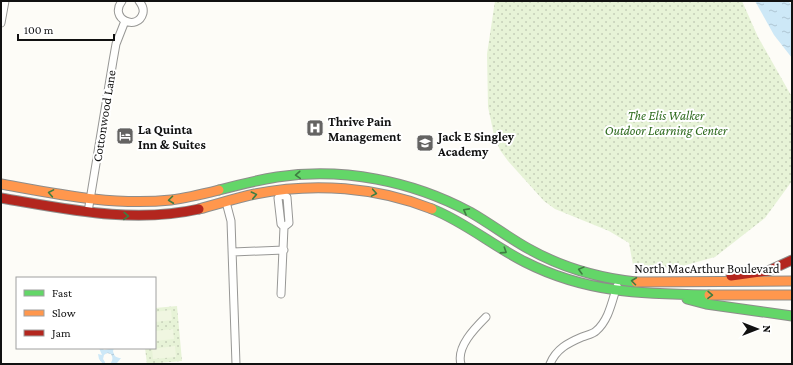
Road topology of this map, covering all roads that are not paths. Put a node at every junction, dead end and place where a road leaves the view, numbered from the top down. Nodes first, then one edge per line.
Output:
1 (5, 1) edge
2 (122, 1) edge
3 (139, 1) edge
4 (124, 21) junction
5 (1, 23) edge
6 (337, 175) junction
7 (1, 184) edge
8 (336, 188) junction
9 (281, 192) junction
10 (1, 198) edge
11 (89, 199) junction
12 (226, 202) junction
13 (88, 212) junction
14 (284, 250) junction
15 (233, 252) junction
16 (792, 260) edge
17 (619, 280) junction
18 (701, 281) junction
19 (792, 281) edge
20 (615, 290) junction
21 (281, 294) dead end
22 (665, 294) junction
23 (792, 295) edge
24 (486, 316) dead end
25 (792, 316) edge
26 (236, 364) edge
27 (461, 364) edge
28 (550, 364) edge

1 - 5 street
2 - 4 street
3 - 4 street
4 - 11 street, Cottonwood Lane
6 - 8 main road
6 -> 11 main road, North MacArthur Boulevard
17 -> 6 main road, North MacArthur Boulevard
11 -> 7 main road, North MacArthur Boulevard
8 - 9 main road, North MacArthur Boulevard
8 -> 20 main road, North MacArthur Boulevard
12 -> 9 main road, North MacArthur Boulevard
9 - 14 street
10 - 13 main road, North MacArthur Boulevard
11 - 13 street, Cottonwood Lane
13 -> 12 main road, North MacArthur Boulevard
12 - 15 street
14 - 15 street
14 - 21 street
15 - 26 street
16 - 18 main road
18 -> 17 main road, North MacArthur Boulevard
17 - 20 street
18 - 19 main road, North MacArthur Boulevard
20 - 22 main road, North MacArthur Boulevard
20 - 28 street
22 -> 23 main road, North MacArthur Boulevard
22 - 25 main road
24 - 27 street

